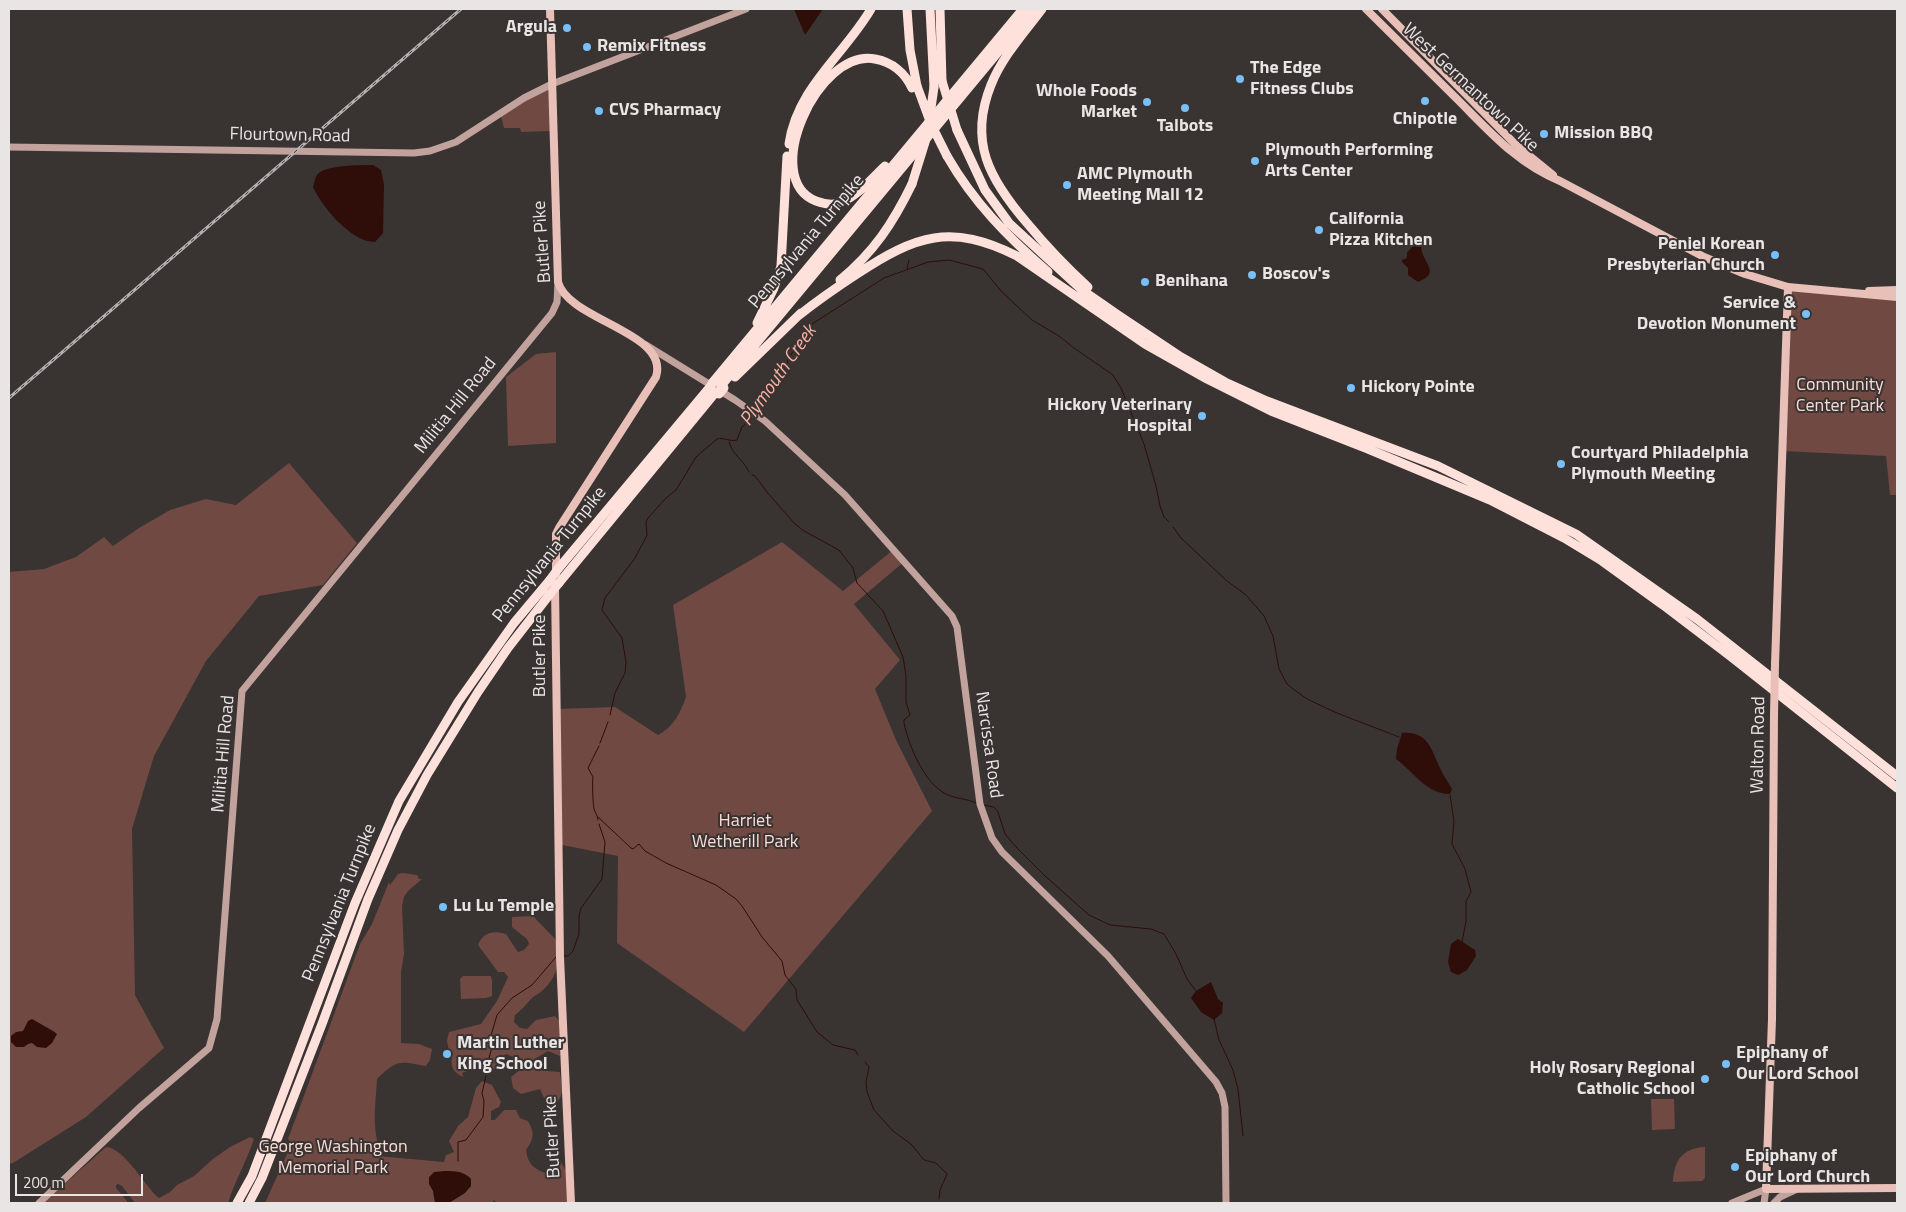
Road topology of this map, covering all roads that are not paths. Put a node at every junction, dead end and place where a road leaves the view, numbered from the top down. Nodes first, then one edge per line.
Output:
1 (550, 9) edge
2 (746, 9) edge
3 (871, 9) edge
4 (907, 9) edge
5 (930, 9) edge
6 (940, 9) edge
7 (1016, 9) edge
8 (1023, 9) edge
9 (1034, 9) edge
10 (1042, 9) edge
11 (1366, 9) edge
12 (1382, 9) edge
13 (932, 36) junction
14 (1000, 37) junction
15 (942, 80) junction
16 (552, 84) junction
17 (914, 87) junction
18 (911, 142) junction
19 (9, 147) edge
20 (1560, 181) junction
21 (558, 282) junction
22 (1788, 287) junction
23 (1897, 292) edge
24 (1078, 296) junction
25 (798, 316) junction
26 (1146, 334) junction
27 (749, 338) junction
28 (644, 344) junction
29 (717, 388) junction
30 (1269, 406) junction
31 (554, 581) junction
32 (1897, 776) edge
33 (1897, 788) edge
34 (1897, 1188) edge
35 (1766, 1189) junction
36 (1798, 1189) junction
37 (39, 1203) edge
38 (237, 1203) edge
39 (249, 1203) edge
40 (572, 1203) edge
41 (1226, 1203) edge
42 (1732, 1203) edge
43 (1764, 1203) edge
44 (1774, 1203) edge

1 - 16 main road, Butler Pike
2 - 16 street, Flourtown Road
3 - 27 highway
4 - 17 highway
5 - 13 highway
6 - 15 highway
7 - 14 highway
8 - 14 highway, Pennsylvania Turnpike
9 - 29 highway, Pennsylvania Turnpike
10 - 26 highway
11 - 20 main road, West Germantown Pike
12 - 20 main road, West Germantown Pike
13 - 15 highway
13 - 25 highway, bridge
14 - 18 highway, Pennsylvania Turnpike
15 - 26 highway, bridge
16 - 19 street, Flourtown Road
16 - 21 main road, Butler Pike
17 - 18 highway
17 - 24 highway, bridge
18 - 27 highway, Pennsylvania Turnpike
20 - 22 main road, West Germantown Pike
21 - 28 main road, Butler Pike
21 - 37 street, Militia Hill Road
22 - 23 main road, West Germantown Pike
22 - 35 main road, Walton Road, bridge
24 - 25 highway
24 - 30 highway
25 - 29 highway
26 - 30 highway
27 - 29 highway, Pennsylvania Turnpike
28 - 40 main road, Butler Pike
28 - 41 street, Narcissa Road
29 - 31 highway, Pennsylvania Turnpike
29 - 31 highway, Pennsylvania Turnpike, bridge
30 - 32 highway
30 - 33 highway
31 - 38 highway, Pennsylvania Turnpike
31 - 39 highway, Pennsylvania Turnpike, bridge
34 - 36 main road
35 - 36 main road
35 - 42 street
35 - 43 street, Walton Road
36 - 44 street

